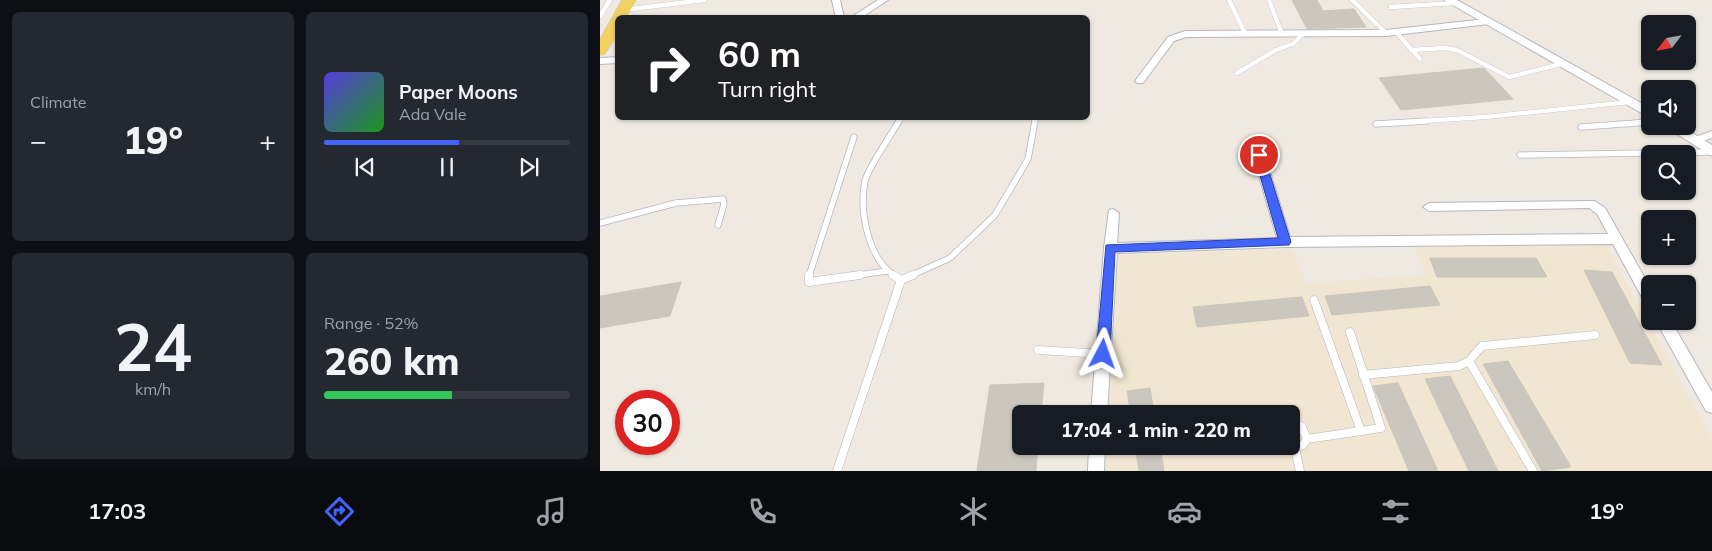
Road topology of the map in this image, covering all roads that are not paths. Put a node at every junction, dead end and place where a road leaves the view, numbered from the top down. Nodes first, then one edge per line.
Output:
1 (610, 0) edge
2 (704, 0) edge
3 (836, 0) edge
4 (884, 0) edge
5 (1229, 0) edge
6 (1269, 0) edge
7 (1352, 0) edge
8 (1452, 2) edge
9 (1391, 7) dead end
10 (622, 12) edge
11 (839, 15) edge
12 (859, 15) edge
13 (600, 16) edge
14 (1486, 22) junction
15 (615, 24) edge
16 (1396, 32) junction
17 (1245, 33) junction
18 (1386, 33) junction
19 (1282, 34) junction
20 (1303, 34) junction
21 (1411, 50) junction
22 (600, 51) edge
23 (1420, 59) dead end
24 (615, 60) edge
25 (600, 62) edge
26 (1561, 64) junction
27 (1237, 73) dead end
28 (1140, 81) dead end
29 (1629, 102) junction
30 (1641, 109) edge
31 (900, 120) edge
32 (1035, 120) edge
33 (1641, 123) edge
34 (1376, 124) dead end
35 (1581, 128) dead end
36 (1712, 134) edge
37 (1687, 135) edge
38 (854, 137) dead end
39 (1696, 140) junction
40 (1712, 151) edge
41 (1259, 155) dead end
42 (1520, 155) dead end
43 (1429, 207) dead end
44 (1113, 213) dead end
45 (600, 222) edge
46 (718, 225) dead end
47 (1615, 239) junction
48 (1285, 242) junction
49 (1110, 248) junction
50 (887, 271) junction
51 (901, 280) junction
52 (1641, 284) edge
53 (1314, 300) dead end
54 (1668, 330) edge
55 (1350, 332) dead end
56 (1595, 334) dead end
57 (1038, 350) dead end
58 (1103, 354) junction
59 (1469, 361) junction
60 (1363, 375) junction
61 (1100, 405) edge
62 (1712, 406) edge
63 (1300, 425) edge
64 (1361, 432) junction
65 (1307, 439) junction
66 (1300, 446) edge
67 (1097, 455) edge
68 (1295, 455) edge
69 (837, 471) edge
70 (1096, 471) edge
71 (1300, 471) edge
72 (1533, 471) edge

1 - 13 lane
2 - 10 lane
3 - 11 street
4 - 12 street
5 - 17 lane
6 - 19 lane
7 - 18 lane
8 - 9 lane
8 - 14 street
14 - 16 street
14 - 26 street
15 - 22 main road
16 - 18 street
16 - 21 lane
17 - 19 street
17 - 28 street
18 - 20 street
19 - 20 street
20 - 27 lane
21 - 23 lane
21 - 26 lane
24 - 25 street
26 - 29 street
29 - 30 street
29 - 34 lane
31 - 50 lane
32 - 51 lane
33 - 35 lane
36 - 39 street
37 - 39 street
38 - 50 lane
39 - 40 street
40 - 42 lane
41 - 48 street
43 - 47 street
44 - 49 street
45 - 46 lane
47 - 48 street
47 - 52 street
48 - 49 street
49 - 58 street
50 - 51 lane
51 - 69 lane
53 - 64 lane
54 - 62 street
55 - 60 lane
56 - 59 lane
57 - 58 lane
58 - 61 street
59 - 60 lane
59 - 72 lane
60 - 64 lane
63 - 65 lane
64 - 65 lane
65 - 66 lane
67 - 70 street
68 - 71 lane

